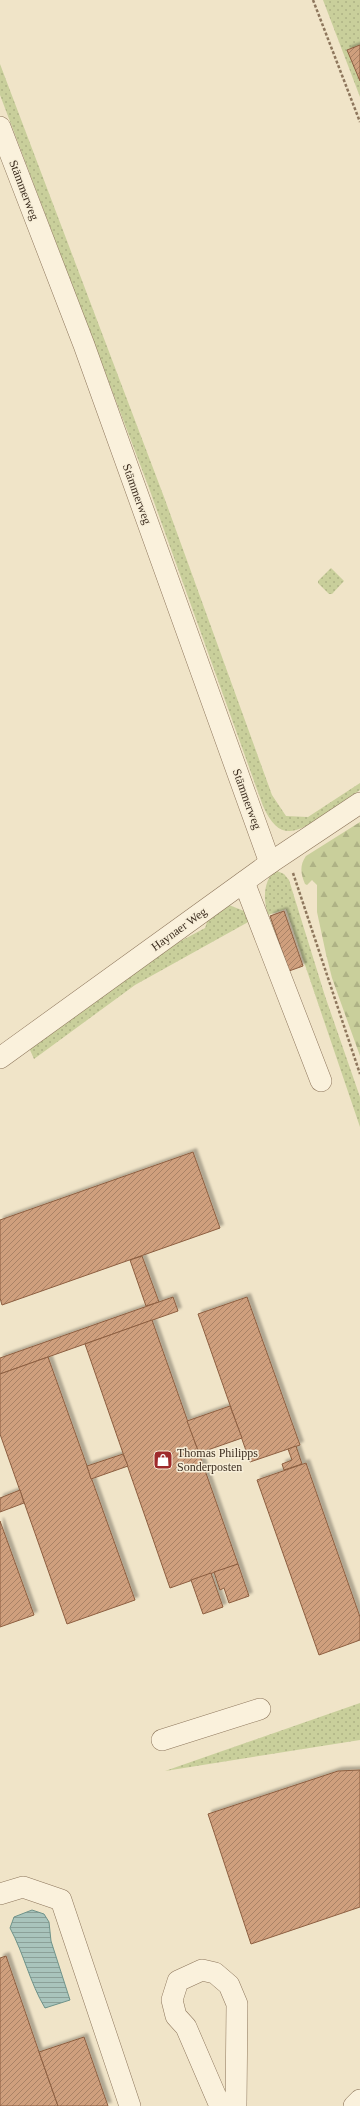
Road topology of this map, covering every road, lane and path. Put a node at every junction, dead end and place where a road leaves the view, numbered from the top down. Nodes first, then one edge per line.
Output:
1 (313, 0) edge
2 (360, 122) edge
3 (0, 127) edge
4 (360, 803) edge
5 (278, 858) junction
6 (244, 882) junction
7 (0, 1058) edge
8 (360, 1074) edge
9 (321, 1081) dead end
10 (260, 1709) dead end
11 (162, 1740) dead end
12 (0, 1894) edge
13 (360, 2100) edge
14 (130, 2106) edge
15 (220, 2106) edge
16 (236, 2106) edge
17 (354, 2106) edge

1 - 2 path
3 - 5 street, Stämmerweg
4 - 5 street, Haynaer Weg
5 - 6 street, Haynaer Weg
5 - 8 path
6 - 7 street, Haynaer Weg
6 - 9 street
10 - 11 street
12 - 14 street
13 - 17 street
15 - 16 street

